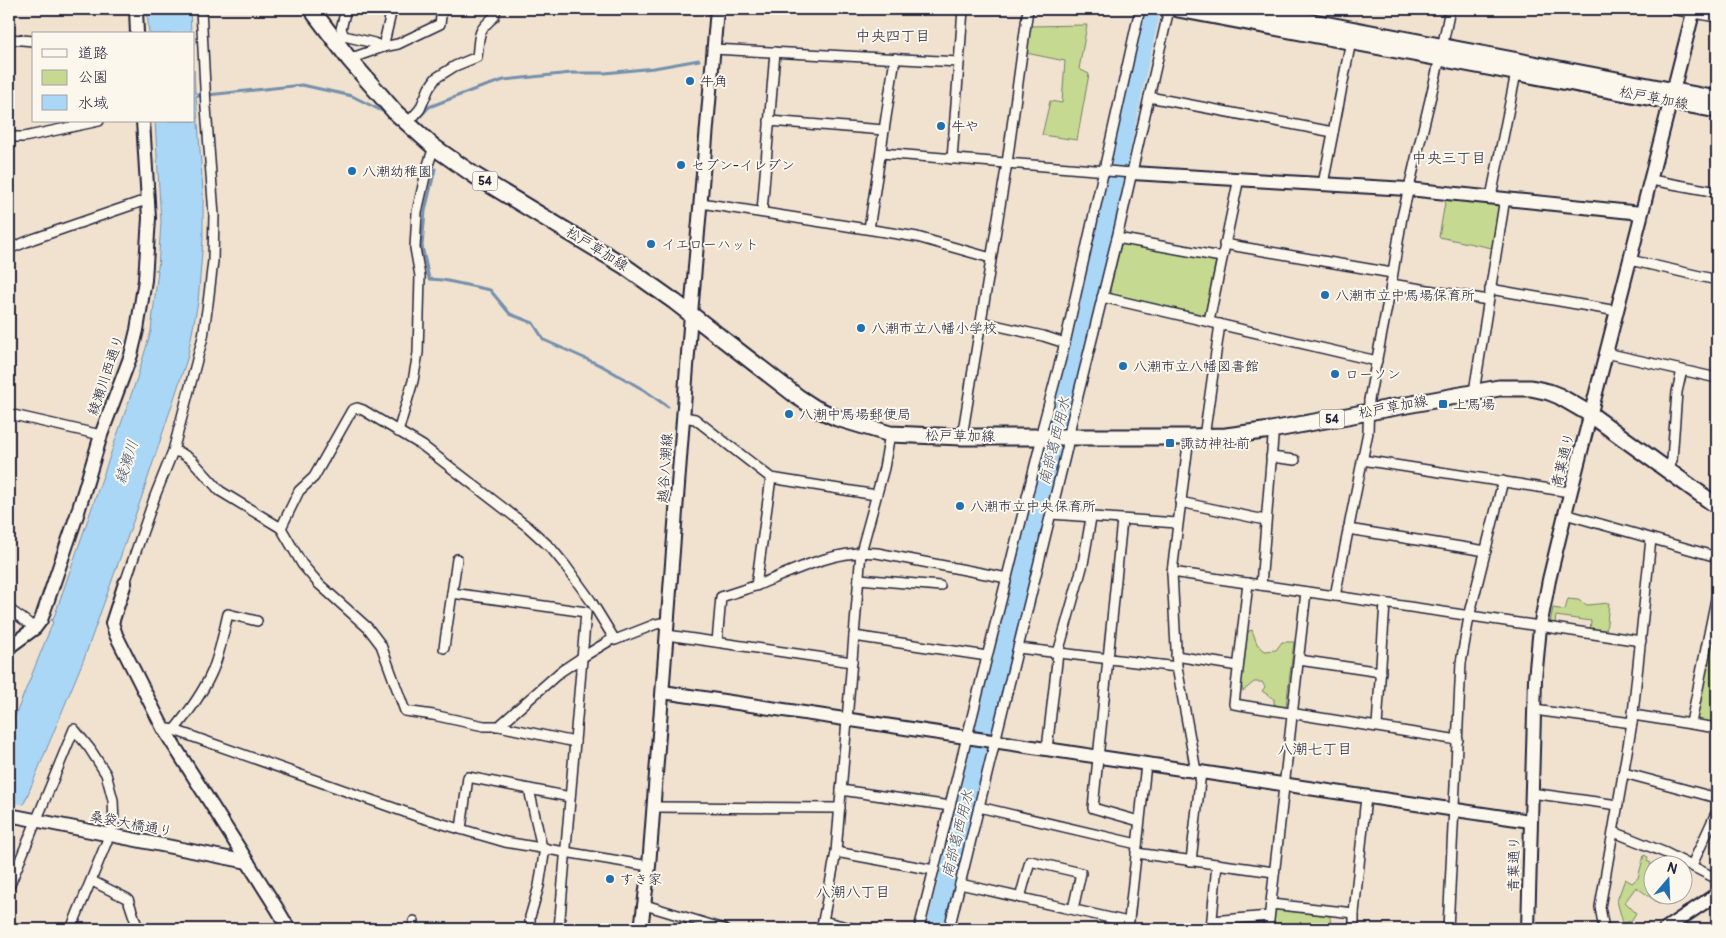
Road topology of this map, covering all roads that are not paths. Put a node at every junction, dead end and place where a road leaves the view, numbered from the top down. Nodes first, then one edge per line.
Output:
1 (136, 9) edge
2 (201, 9) edge
3 (313, 9) edge
4 (346, 9) edge
5 (392, 9) edge
6 (442, 9) edge
7 (496, 9) edge
8 (717, 9) edge
9 (963, 9) edge
10 (1028, 9) edge
11 (1140, 9) edge
12 (1169, 9) edge
13 (1178, 9) edge
14 (1245, 9) edge
15 (1450, 9) edge
16 (1671, 9) edge
17 (1694, 11) edge
18 (1717, 17) edge
19 (137, 32) edge
20 (9, 39) edge
21 (32, 41) edge
22 (1351, 41) junction
23 (383, 47) junction
24 (714, 49) junction
25 (775, 52) junction
26 (1441, 52) junction
27 (895, 58) junction
28 (349, 59) junction
29 (958, 62) junction
30 (1516, 73) junction
31 (1672, 96) junction
32 (1149, 97) junction
33 (1717, 99) edge
34 (1717, 110) edge
35 (769, 121) junction
36 (95, 122) edge
37 (143, 122) edge
38 (407, 124) junction
39 (884, 130) junction
40 (1333, 132) junction
41 (9, 137) edge
42 (434, 147) junction
43 (881, 152) junction
44 (952, 159) junction
45 (1008, 163) junction
46 (1104, 171) junction
47 (1132, 172) junction
48 (1239, 178) junction
49 (1651, 180) junction
50 (1323, 184) junction
51 (1408, 189) junction
52 (1717, 192) edge
53 (1491, 197) junction
54 (1505, 198) junction
55 (149, 199) junction
56 (701, 203) junction
57 (762, 212) junction
58 (1641, 213) junction
59 (869, 229) junction
60 (1117, 238) junction
61 (1224, 244) junction
62 (9, 249) edge
63 (1221, 257) junction
64 (990, 258) junction
65 (1630, 260) junction
66 (1392, 273) junction
67 (1717, 280) edge
68 (1391, 284) junction
69 (1490, 289) junction
70 (1102, 297) junction
71 (1488, 300) junction
72 (1617, 311) junction
73 (692, 314) junction
74 (1209, 320) junction
75 (981, 322) junction
76 (1220, 324) junction
77 (1065, 343) junction
78 (1606, 353) junction
79 (1377, 361) junction
80 (1682, 370) junction
81 (1717, 378) edge
82 (1474, 392) junction
83 (1369, 412) junction
84 (9, 414) edge
85 (1590, 414) junction
86 (684, 417) junction
87 (1272, 430) junction
88 (398, 432) junction
89 (890, 434) junction
90 (101, 435) junction
91 (962, 437) junction
92 (1043, 437) junction
93 (1068, 437) junction
94 (1189, 437) junction
95 (1204, 437) junction
96 (173, 451) junction
97 (1271, 456) junction
98 (1296, 460) dead end
99 (1362, 460) junction
100 (1667, 470) junction
101 (771, 478) junction
102 (1503, 481) junction
103 (1570, 492) junction
104 (876, 495) junction
105 (1180, 502) junction
106 (1717, 506) edge
107 (1051, 514) junction
108 (1565, 514) junction
109 (1092, 518) junction
110 (1122, 520) junction
111 (1265, 520) junction
112 (1177, 524) junction
113 (281, 528) junction
114 (1348, 529) junction
115 (1651, 539) junction
116 (1486, 551) junction
117 (861, 552) junction
118 (1717, 557) edge
119 (457, 559) dead end
120 (1172, 572) junction
121 (1007, 578) junction
122 (859, 579) junction
123 (1248, 583) junction
124 (124, 584) joint
125 (1261, 585) junction
126 (756, 586) junction
127 (940, 586) dead end
128 (1306, 592) junction
129 (452, 593) junction
130 (1717, 594) edge
131 (1335, 596) junction
132 (1385, 603) junction
133 (9, 610) edge
134 (1469, 617) junction
135 (257, 621) dead end
136 (668, 622) junction
137 (1540, 627) junction
138 (35, 628) junction
139 (1714, 628) edge
140 (667, 635) junction
141 (854, 636) junction
142 (614, 638) junction
143 (1641, 641) junction
144 (717, 642) junction
145 (9, 647) edge
146 (444, 648) dead end
147 (1018, 648) junction
148 (1058, 653) junction
149 (987, 656) junction
150 (1176, 656) junction
151 (581, 658) junction
152 (1108, 658) junction
153 (1298, 660) junction
154 (852, 662) junction
155 (1238, 666) junction
156 (1177, 667) junction
157 (1381, 672) junction
158 (663, 692) junction
159 (1534, 710) junction
160 (1292, 713) junction
161 (1633, 719) junction
162 (847, 720) junction
163 (1691, 723) junction
164 (499, 726) junction
165 (1377, 726) junction
166 (1717, 728) edge
167 (169, 729) junction
168 (967, 738) junction
169 (1458, 740) junction
170 (575, 742) junction
171 (995, 742) junction
172 (1046, 749) junction
173 (1099, 757) junction
174 (1146, 764) junction
175 (1198, 772) junction
176 (1624, 773) junction
177 (1284, 784) junction
178 (529, 789) junction
179 (842, 790) junction
180 (1531, 793) junction
181 (570, 797) junction
182 (1366, 797) junction
183 (1717, 798) edge
184 (1618, 805) junction
185 (950, 806) junction
186 (653, 807) junction
187 (979, 807) junction
188 (840, 808) junction
189 (1454, 809) junction
190 (1717, 811) edge
191 (9, 815) edge
192 (33, 820) junction
193 (1139, 821) junction
194 (1530, 821) junction
195 (460, 829) junction
196 (1614, 832) junction
197 (110, 835) junction
198 (544, 848) junction
199 (1136, 848) junction
200 (567, 852) junction
201 (836, 852) junction
202 (1671, 856) edge
203 (1191, 861) junction
204 (1694, 861) edge
205 (248, 862) junction
206 (1218, 864) junction
207 (649, 866) junction
208 (1694, 866) edge
209 (934, 870) junction
210 (1274, 872) junction
211 (1717, 880) edge
212 (92, 881) junction
213 (960, 884) junction
214 (9, 887) edge
215 (1717, 894) edge
216 (1020, 898) junction
217 (1270, 904) junction
218 (645, 905) junction
219 (1073, 909) junction
220 (1354, 913) junction
221 (1269, 916) junction
222 (821, 925) edge
223 (1212, 925) edge
224 (1128, 926) edge
225 (71, 929) edge
226 (138, 929) edge
227 (289, 929) edge
228 (530, 929) edge
229 (559, 929) edge
230 (641, 929) edge
231 (724, 929) edge
232 (855, 929) edge
233 (919, 929) edge
234 (949, 929) edge
235 (1268, 929) edge
236 (1354, 929) edge
237 (1448, 929) edge
238 (1528, 929) edge
239 (1604, 929) edge
240 (1664, 929) edge

1 - 19 street
2 - 96 street
3 - 28 main road, 松戸草加線 / 54
4 - 23 street
5 - 23 street
6 - 23 street
7 - 38 street
8 - 24 street, 越谷八潮線
9 - 29 street
10 - 45 street
11 - 46 street
12 - 32 street
13 - 22 main road, 松戸草加線
14 - 26 main road, 松戸草加線
15 - 26 street
16 - 17 street
17 - 18 street
17 - 31 street, 青葉通り
20 - 21 street
22 - 26 main road, 松戸草加線
22 - 40 street
23 - 28 street
24 - 25 street
24 - 56 street, 越谷八潮線
25 - 27 street
25 - 35 street
26 - 30 main road, 松戸草加線
26 - 31 main road, 松戸草加線
26 - 51 street
27 - 29 street
27 - 39 street
28 - 38 main road, 松戸草加線 / 54
29 - 44 street
30 - 31 main road, 松戸草加線
30 - 53 street
31 - 33 main road, 松戸草加線
31 - 34 main road, 松戸草加線
31 - 49 street, 青葉通り
32 - 40 street
32 - 47 street
35 - 39 street
35 - 57 street
36 - 41 street
37 - 55 street, 綾瀬川西通り
38 - 42 main road, 松戸草加線 / 54
39 - 43 street
40 - 50 street
42 - 73 main road, 松戸草加線 / 54
42 - 88 street
43 - 44 street
43 - 59 street
44 - 45 street
45 - 46 street
45 - 64 street
46 - 47 street
46 - 77 street
47 - 48 street
47 - 60 street
48 - 50 street
48 - 61 street
49 - 52 street
49 - 58 street, 青葉通り
50 - 51 street
51 - 53 street
51 - 66 street
53 - 54 street
54 - 58 street
54 - 69 street
55 - 62 street
55 - 90 street, 綾瀬川西通り
56 - 57 street
56 - 73 street, 越谷八潮線
57 - 59 street
58 - 65 street, 青葉通り
59 - 64 street
60 - 63 street
60 - 70 street
61 - 63 street
61 - 66 street
63 - 74 street
64 - 75 street
65 - 67 street
65 - 72 street, 青葉通り
66 - 68 street
68 - 71 street
68 - 79 street
69 - 71 street
69 - 72 street
70 - 74 street
70 - 93 street
71 - 82 street
72 - 78 street, 青葉通り
73 - 86 street, 越谷八潮線
73 - 89 main road, 松戸草加線 / 54
74 - 76 street
75 - 77 street
75 - 91 street
76 - 79 street
76 - 95 street
77 - 92 street
78 - 80 street
78 - 85 street, 青葉通り
79 - 83 street
80 - 81 street
80 - 100 street
82 - 83 main road, 松戸草加線 / 54
82 - 85 main road, 松戸草加線 / 54
83 - 87 main road, 松戸草加線 / 54
83 - 99 street
84 - 90 street
85 - 100 main road, 松戸草加線 / 54
85 - 103 street, 青葉通り
86 - 101 street
86 - 136 street, 越谷八潮線
87 - 95 main road, 松戸草加線 / 54
87 - 97 street
88 - 113 street
88 - 142 street
89 - 91 main road, 松戸草加線 / 54
89 - 104 street
90 - 138 street, 綾瀬川西通り
91 - 92 main road, 松戸草加線 / 54
92 - 93 main road, 松戸草加線 / 54
92 - 121 street
93 - 94 main road, 松戸草加線 / 54
93 - 107 street
94 - 95 main road, 松戸草加線 / 54
94 - 105 street
96 - 113 street
96 - 124 street
97 - 98 street
97 - 111 street
99 - 102 street
99 - 114 street
100 - 106 main road, 松戸草加線 / 54
101 - 104 street
101 - 126 street
102 - 103 street
102 - 116 street
103 - 108 street, 青葉通り
104 - 117 street
105 - 111 street
105 - 112 street
107 - 109 street
107 - 147 street
108 - 115 street
108 - 137 street, 青葉通り
109 - 110 street
109 - 148 street
110 - 112 street
110 - 152 street
111 - 125 street
112 - 120 street
113 - 164 street
114 - 116 street
114 - 131 street
115 - 118 street
115 - 143 street
116 - 134 street
117 - 121 street
117 - 122 street
117 - 126 street
119 - 129 street
120 - 123 street
120 - 150 street
121 - 149 street
122 - 127 street
122 - 141 street
123 - 125 street
123 - 155 street
124 - 167 street
125 - 128 street
126 - 144 street
128 - 131 street
128 - 153 street
129 - 146 street
129 - 151 street
130 - 139 street
131 - 132 street
132 - 134 street
132 - 157 street
133 - 138 street
134 - 137 street
134 - 169 street
135 - 167 street
136 - 140 street, 越谷八潮線
136 - 142 street
137 - 143 street
137 - 159 street, 青葉通り
138 - 145 street
139 - 163 street
140 - 144 street
140 - 158 street, 越谷八潮線
141 - 149 street
141 - 154 street
142 - 151 street
143 - 161 street
144 - 154 street
147 - 148 street
147 - 171 street
148 - 152 street
148 - 172 street
149 - 168 street
150 - 155 street
150 - 156 street
151 - 164 street
151 - 170 street
152 - 156 street
152 - 173 street
153 - 157 street
153 - 160 street
154 - 162 street
155 - 160 street
156 - 175 street
157 - 165 street
158 - 162 street
158 - 186 street, 越谷八潮線
159 - 161 street
159 - 180 street, 青葉通り
160 - 165 street
160 - 177 street
161 - 163 street
161 - 176 street
162 - 168 street
162 - 179 street
163 - 166 street
164 - 170 street
165 - 169 street
167 - 195 street
167 - 205 street
168 - 171 street
168 - 185 street
169 - 189 street
170 - 181 street
171 - 172 street
171 - 187 street
172 - 173 street
173 - 174 street
173 - 193 street
174 - 175 street
174 - 193 street
175 - 177 street
175 - 203 street
176 - 183 street
176 - 184 street
177 - 182 street
177 - 210 street
178 - 181 street
178 - 195 street
178 - 198 street
179 - 185 street
179 - 188 street
180 - 184 street
180 - 194 street, 青葉通り
181 - 200 street
182 - 189 street
182 - 220 street
184 - 196 street
185 - 209 street
186 - 188 street
186 - 207 street, 越谷八潮線
187 - 199 street
187 - 213 street
188 - 201 street
189 - 194 street
189 - 237 street
190 - 204 street
191 - 192 street, 桑袋大橋通り
192 - 197 street, 桑袋大橋通り
192 - 197 street
192 - 214 street
193 - 199 street
194 - 238 street, 青葉通り
195 - 198 street
196 - 202 street
196 - 239 street
197 - 205 street, 桑袋大橋通り
197 - 212 street
198 - 200 street
198 - 228 street
199 - 203 street
199 - 224 street
200 - 207 street
200 - 229 street
201 - 209 street
201 - 222 street
203 - 206 street
205 - 227 street
206 - 210 street
206 - 223 street
207 - 218 street, 越谷八潮線
208 - 211 street
209 - 233 street
210 - 217 street
212 - 225 street
212 - 226 street
213 - 216 street
213 - 234 street
215 - 240 street
216 - 219 street
216 - 219 street
217 - 220 street
217 - 221 street
218 - 230 street, 越谷八潮線
218 - 231 street
219 - 224 street
220 - 236 street
221 - 223 street
221 - 235 street
222 - 232 street

